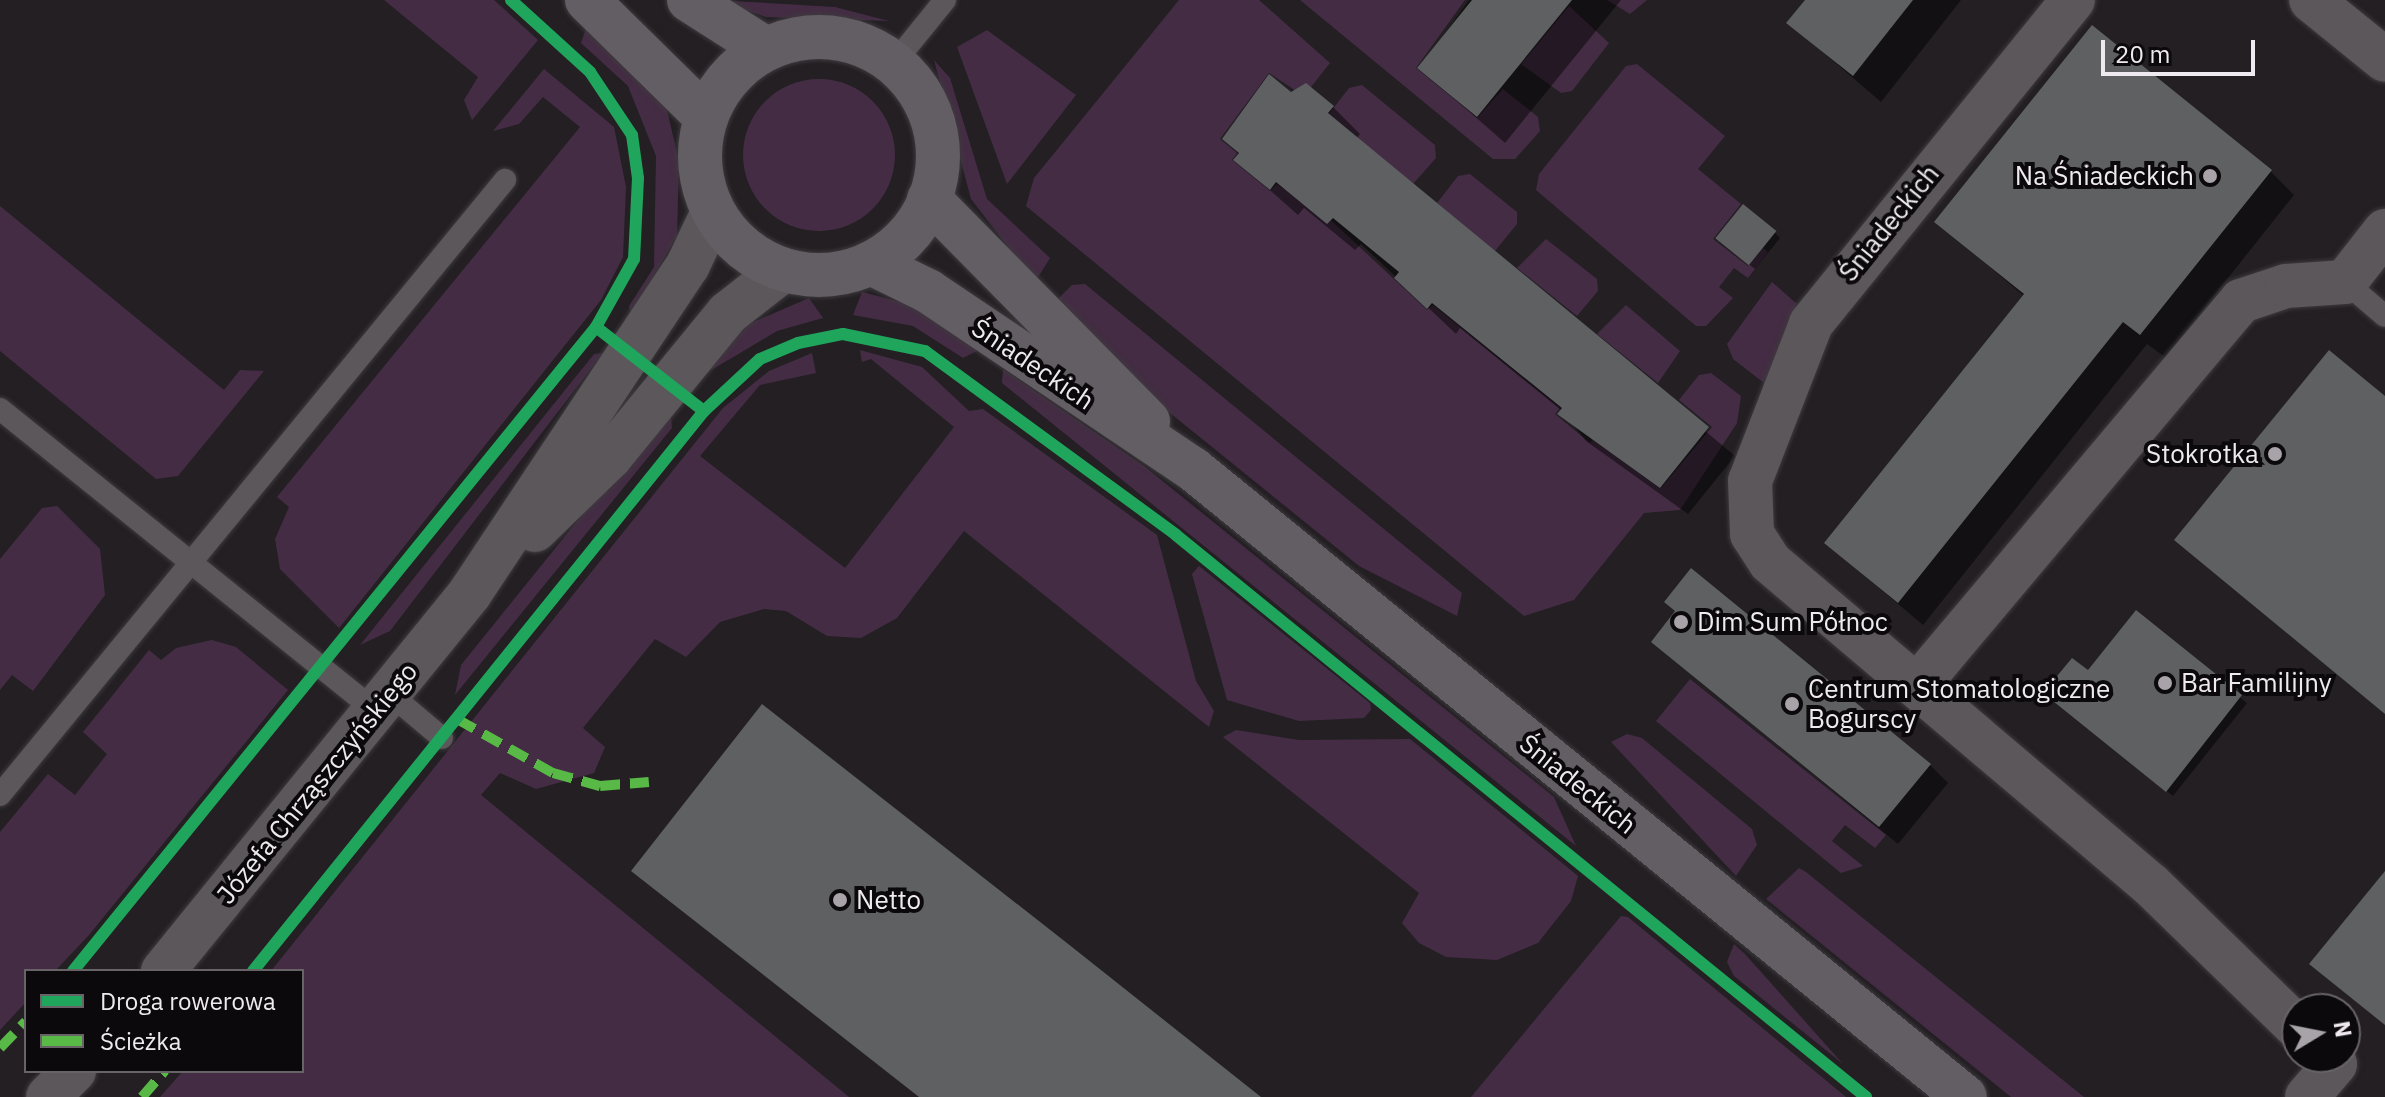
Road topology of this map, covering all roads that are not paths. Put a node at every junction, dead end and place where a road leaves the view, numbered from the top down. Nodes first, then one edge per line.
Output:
1 (587, 0) edge
2 (689, 0) edge
3 (945, 0) edge
4 (2073, 0) edge
5 (2311, 0) edge
6 (766, 49) junction
7 (2385, 60) edge
8 (894, 63) junction
9 (706, 117) junction
10 (505, 180) dead end
11 (929, 199) junction
12 (713, 212) junction
13 (2385, 231) edge
14 (871, 263) junction
15 (783, 270) junction
16 (2345, 282) junction
17 (2385, 316) edge
18 (0, 409) edge
19 (1193, 469) junction
20 (186, 565) junction
21 (470, 593) junction
22 (1918, 685) junction
23 (383, 703) junction
24 (442, 738) dead end
25 (0, 795) edge
26 (165, 969) edge
27 (2281, 1011) edge
28 (72, 1073) edge
29 (2327, 1073) edge
30 (48, 1097) edge
31 (1965, 1097) edge
32 (2307, 1097) edge

1 - 9 street
2 - 6 street
3 - 8 lane
4 - 22 street, Śniadeckich
5 - 7 street
6 - 8 street
6 - 9 street
8 - 11 street
9 - 12 street
10 - 20 lane
11 - 14 street
11 - 19 street, Śniadeckich
12 - 15 street
12 - 21 street, Józefa Chrząszczyńskiego
13 - 16 street
14 - 15 street
14 - 19 street, Śniadeckich
15 - 21 street, Józefa Chrząszczyńskiego
16 - 17 lane
16 - 22 street
18 - 20 lane
19 - 31 street, Śniadeckich
20 - 23 lane
20 - 25 lane
21 - 23 street, Józefa Chrząszczyńskiego
22 - 27 street, Śniadeckich
23 - 24 lane
23 - 26 street, Józefa Chrząszczyńskiego
28 - 30 street
29 - 32 street

